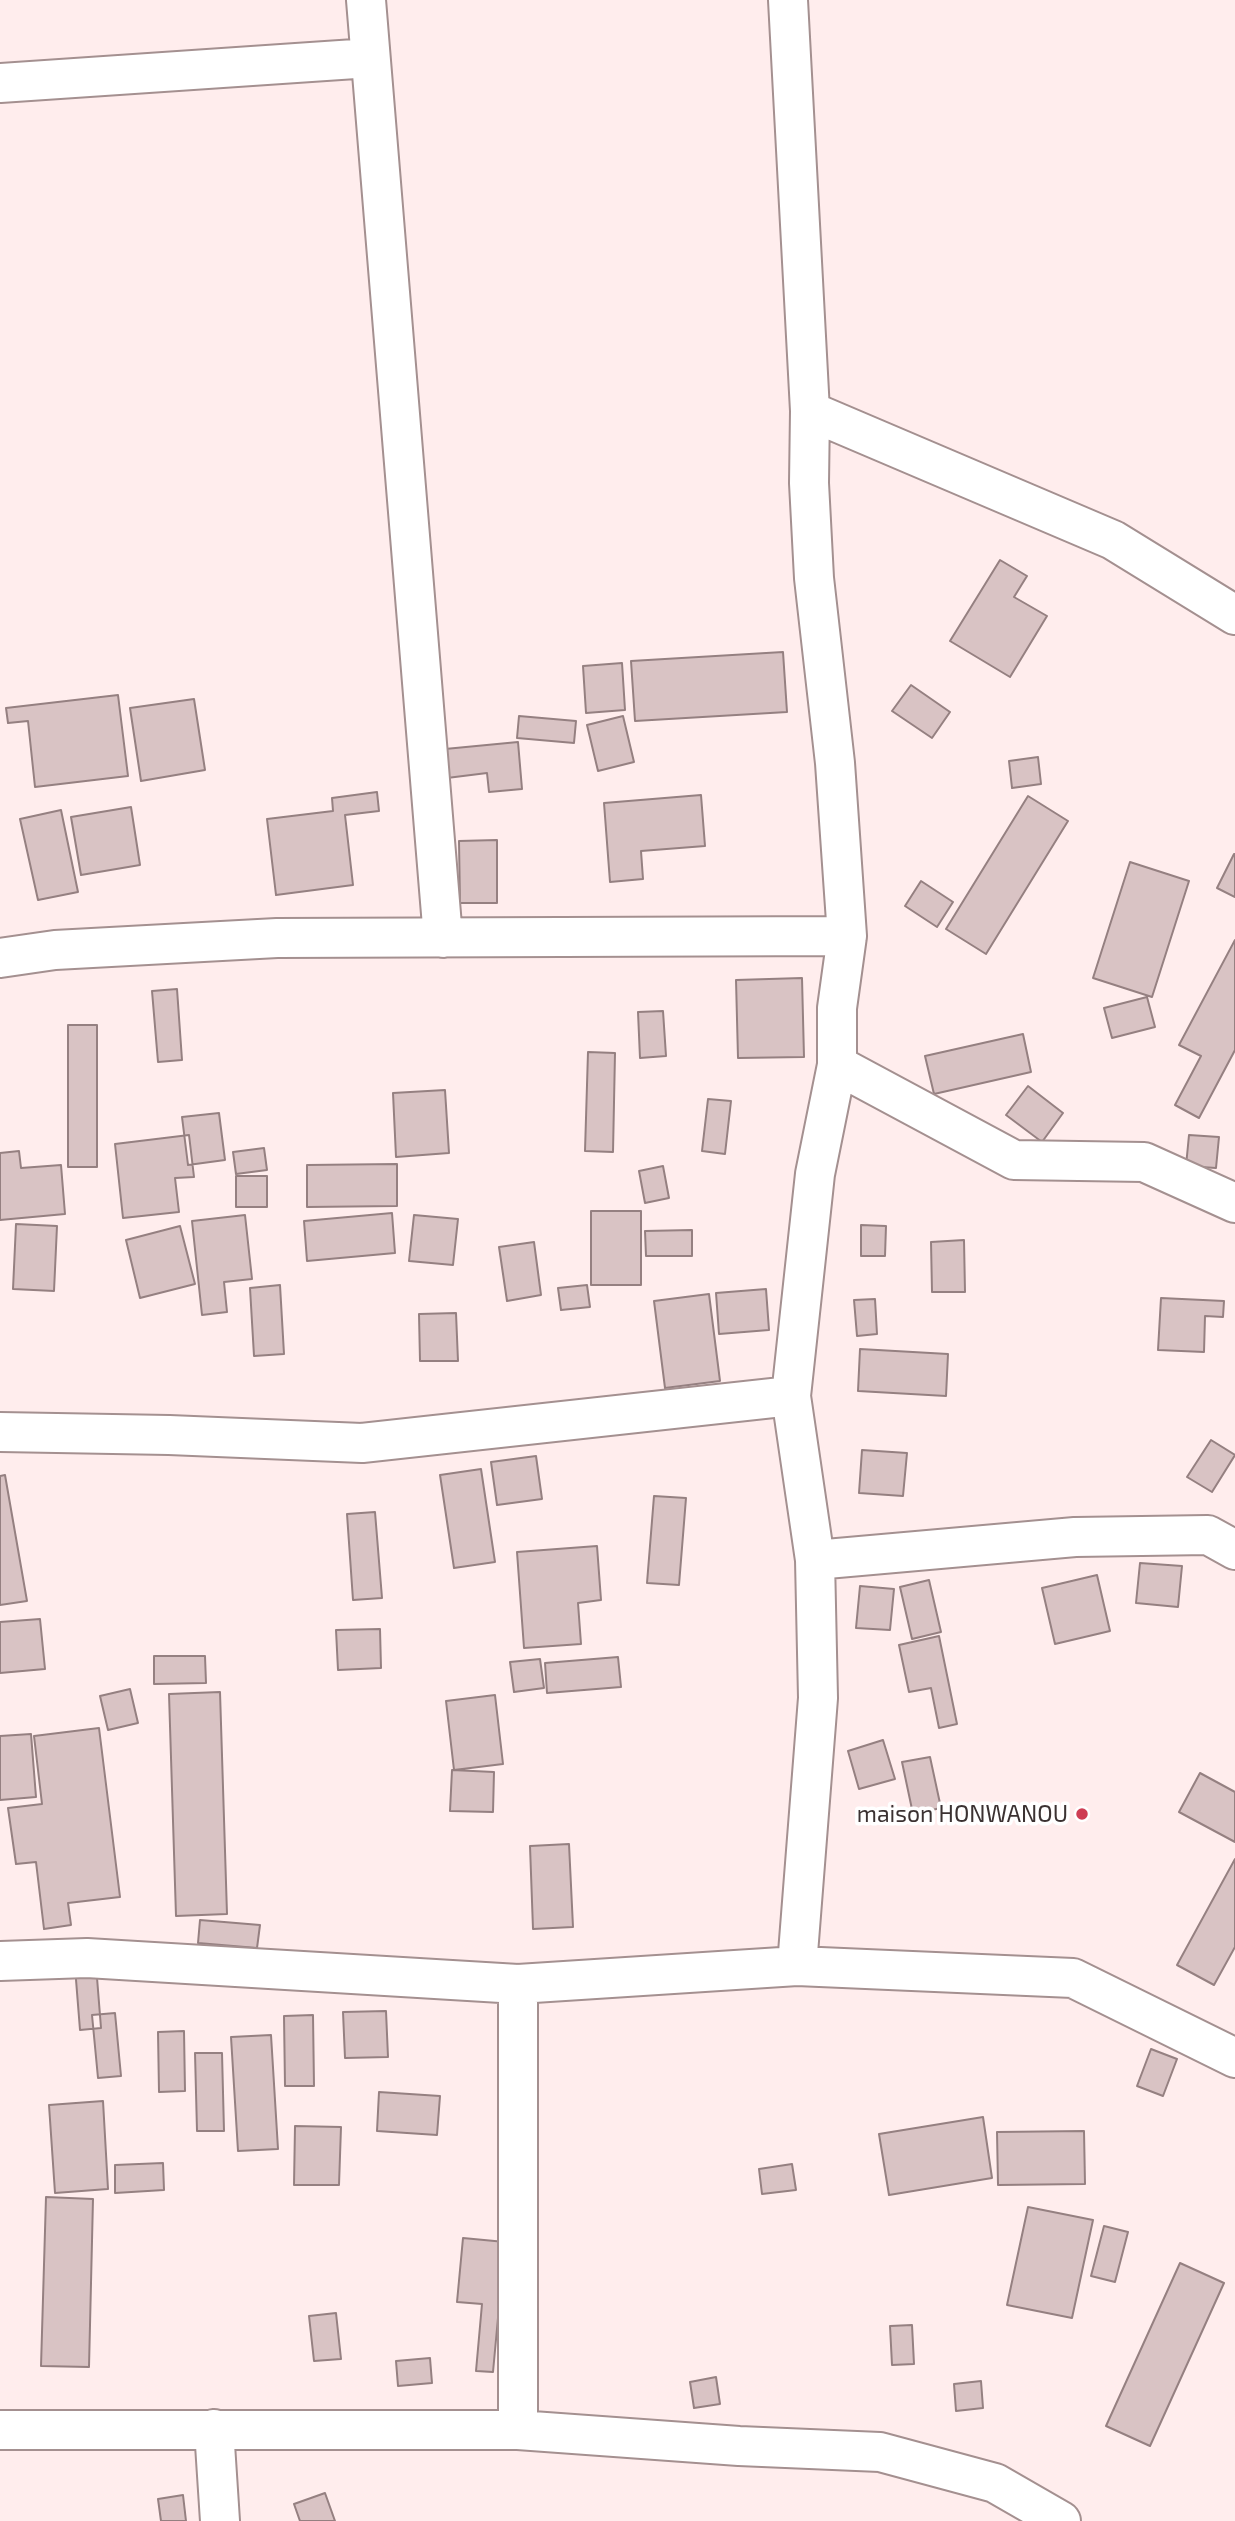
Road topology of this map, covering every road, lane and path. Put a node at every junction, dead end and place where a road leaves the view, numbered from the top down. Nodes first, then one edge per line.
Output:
1 (366, 0) edge
2 (788, 0) edge
3 (370, 58) junction
4 (0, 82) edge
5 (810, 411) junction
6 (1235, 615) edge
7 (847, 936) junction
8 (443, 938) junction
9 (0, 958) edge
10 (837, 1065) junction
11 (1235, 1203) edge
12 (791, 1396) junction
13 (0, 1432) edge
14 (1235, 1550) edge
15 (815, 1560) junction
16 (0, 1961) edge
17 (797, 1966) junction
18 (518, 1984) junction
19 (1235, 2058) edge
20 (214, 2429) junction
21 (0, 2430) edge
22 (518, 2430) junction
23 (220, 2521) edge
24 (1061, 2521) edge

1 - 3 street
2 - 5 street
3 - 4 street
3 - 8 street
5 - 6 street
5 - 7 street
7 - 8 street
7 - 10 street
8 - 9 street
10 - 11 street
10 - 12 street
12 - 13 street
12 - 15 street
14 - 15 street
15 - 17 street
16 - 18 street
17 - 18 street
17 - 19 street
18 - 22 street
20 - 21 street
20 - 22 street
20 - 23 street
22 - 24 street

